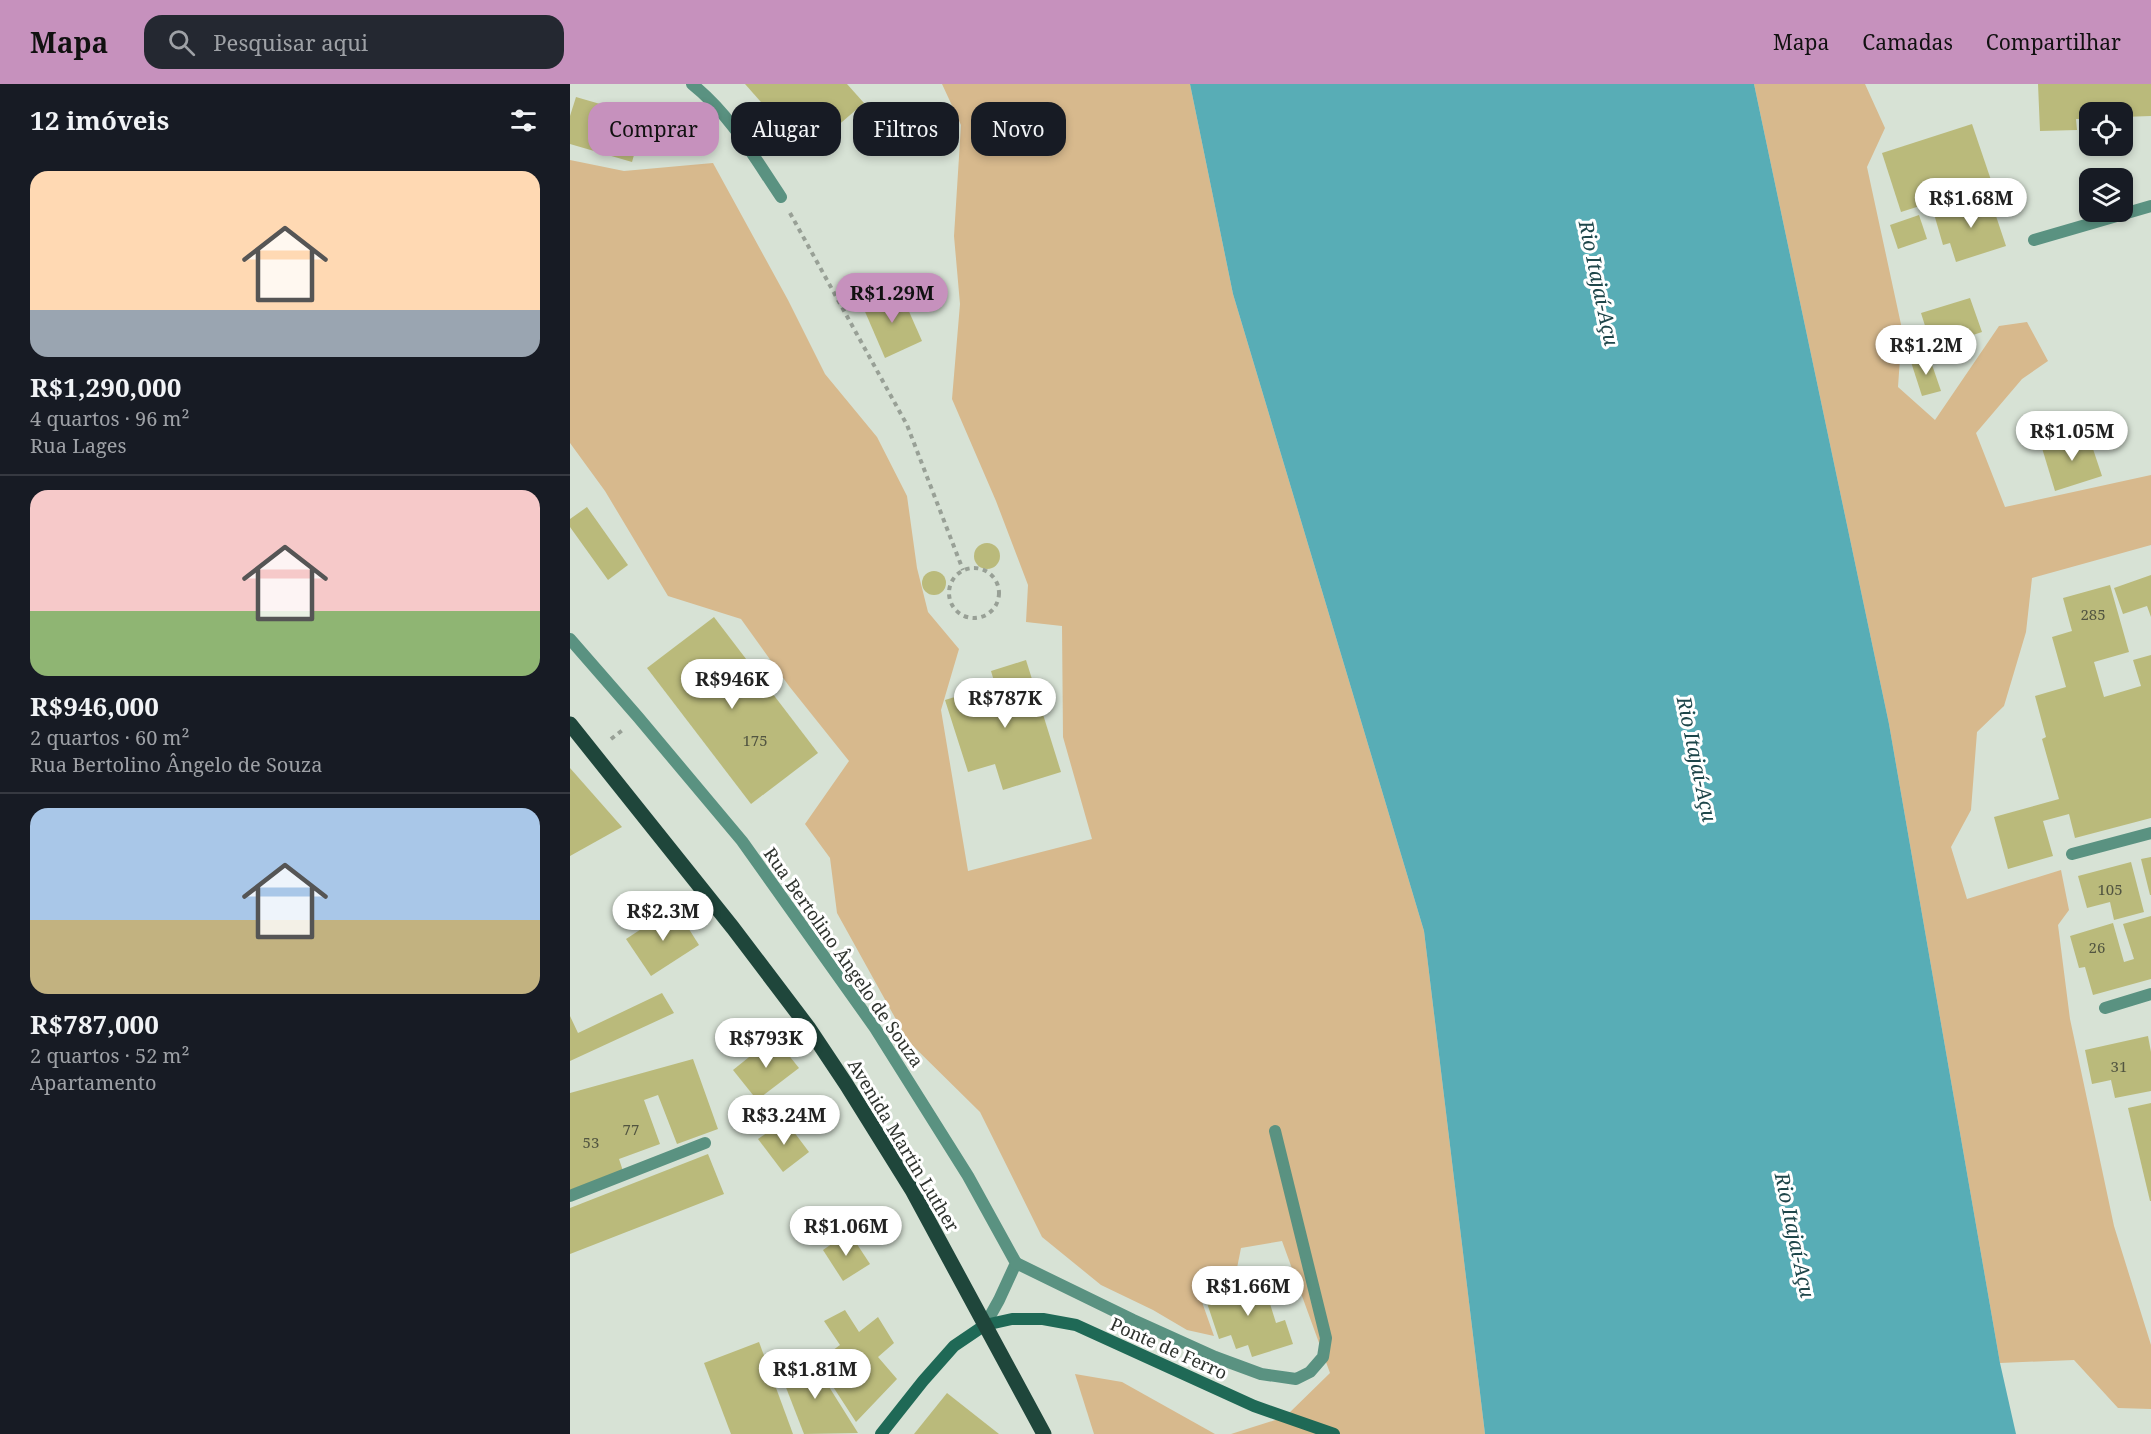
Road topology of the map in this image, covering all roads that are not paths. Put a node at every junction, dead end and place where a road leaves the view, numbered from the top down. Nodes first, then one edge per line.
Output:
1 (692, 84) edge
2 (781, 197) road end
3 (2151, 206) edge
4 (2034, 240) dead end
5 (570, 639) edge
6 (570, 724) edge
7 (2151, 833) edge
8 (2072, 854) dead end
9 (2151, 994) edge
10 (2105, 1008) dead end
11 (1275, 1131) dead end
12 (705, 1143) dead end
13 (570, 1196) edge
14 (1016, 1263) junction
15 (985, 1325) junction
16 (881, 1434) edge
17 (1044, 1434) edge
18 (1334, 1434) edge

1 - 2 street
3 - 4 street
5 - 14 street, Rua Bertolino Ângelo de Souza
6 - 15 main road, Avenida Martin Luther
7 - 8 street
9 - 10 street
11 - 14 street
12 - 13 street
14 - 15 street
15 - 16 street
15 - 17 main road, Avenida Martin Luther
15 - 18 street, Ponte de Ferro

